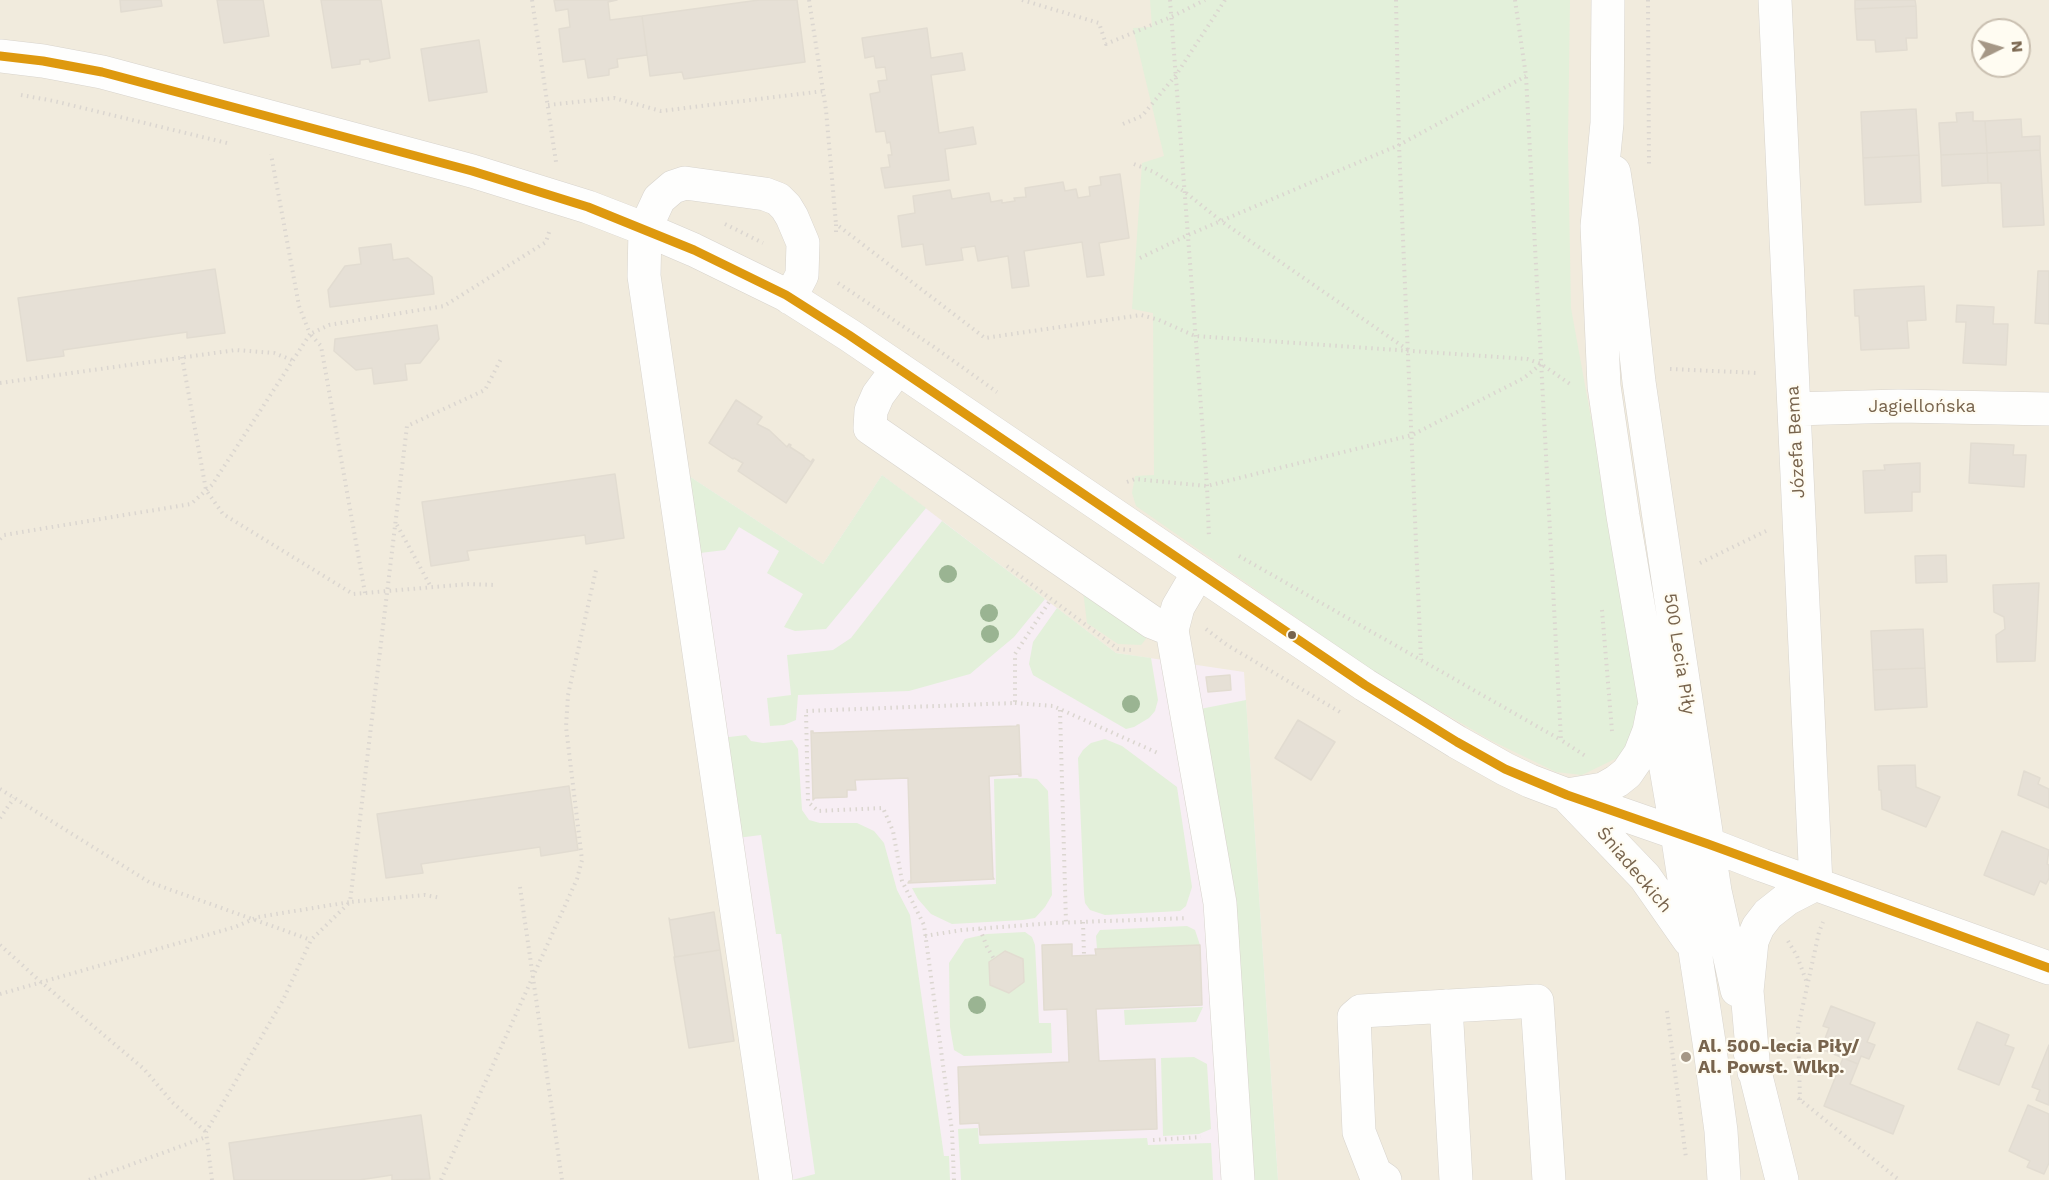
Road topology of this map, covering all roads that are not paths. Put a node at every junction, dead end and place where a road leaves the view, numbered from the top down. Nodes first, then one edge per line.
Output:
1 (1608, 0) edge
2 (1775, 0) edge
3 (0, 56) edge
4 (1607, 123) junction
5 (645, 229) junction
6 (790, 298) junction
7 (898, 368) junction
8 (1794, 409) junction
9 (2049, 409) edge
10 (1198, 573) junction
11 (1173, 630) junction
12 (1654, 703) junction
13 (1567, 795) junction
14 (1677, 832) junction
15 (1708, 844) junction
16 (1822, 899) junction
17 (1695, 950) junction
18 (2049, 968) edge
19 (1446, 1006) junction
20 (1754, 1072) junction
21 (776, 1180) edge
22 (1238, 1180) edge
23 (1385, 1180) edge
24 (1456, 1180) edge
25 (1549, 1180) edge
26 (1724, 1180) edge
27 (1782, 1180) edge

1 - 4 street, 500 Lecia Piły
2 - 8 street, Józefa Bema
3 - 5 street, Śniadeckich
4 - 12 street, 500 Lecia Piły
4 - 15 street, 500 Lecia Piły
5 - 6 street, Śniadeckich
5 - 6 street
5 - 21 street
6 - 7 street, Śniadeckich
7 - 10 street, Śniadeckich
7 - 11 street
8 - 9 street, Jagiellońska
8 - 16 street, Józefa Bema
10 - 11 street
10 - 13 street, Śniadeckich
11 - 22 street
12 - 13 street, Śniadeckich
12 - 14 street, 500 Lecia Piły
13 - 14 street, Śniadeckich
13 - 17 street, Śniadeckich
14 - 15 street, Śniadeckich
14 - 17 street, 500 Lecia Piły
15 - 16 street, Śniadeckich
15 - 20 street, 500 Lecia Piły
16 - 18 street, Śniadeckich
16 - 20 street
17 - 26 street, 500 Lecia Piły
19 - 23 street
19 - 24 street
19 - 25 street
20 - 27 street, 500 Lecia Piły

